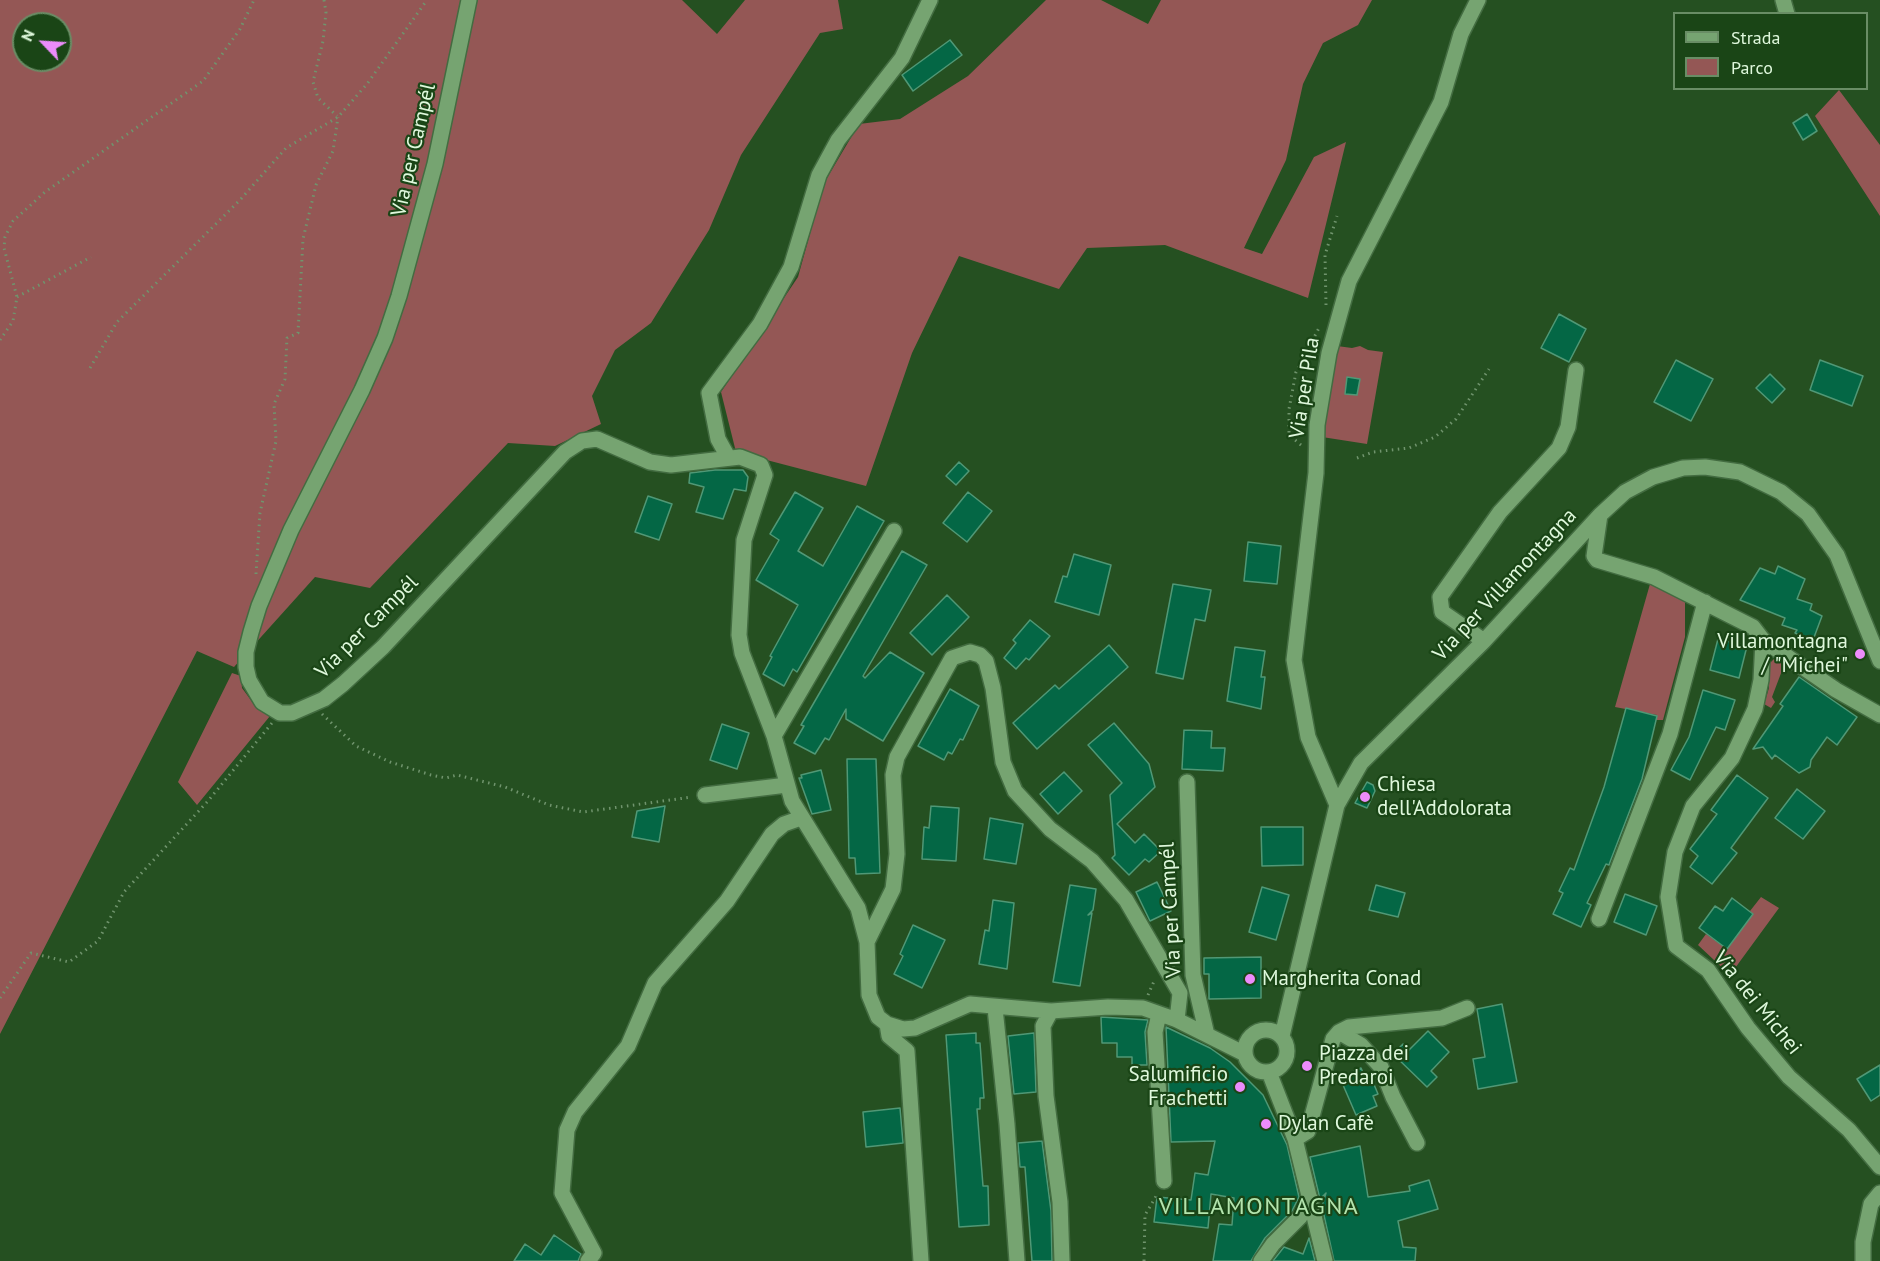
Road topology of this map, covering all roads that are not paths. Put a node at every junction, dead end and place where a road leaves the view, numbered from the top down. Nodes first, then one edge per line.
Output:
1 (470, 0) edge
2 (930, 0) edge
3 (1478, 0) edge
4 (1576, 370) dead end
5 (728, 457) junction
6 (1600, 515) junction
7 (894, 531) dead end
8 (1705, 602) junction
9 (1763, 640) junction
10 (1484, 641) junction
11 (1880, 661) edge
12 (1880, 715) edge
13 (774, 736) junction
14 (1187, 782) dead end
15 (787, 785) junction
16 (705, 795) road end
17 (1338, 805) junction
18 (801, 818) junction
19 (1599, 919) dead end
20 (867, 942) junction
21 (995, 1008) junction
22 (1467, 1008) dead end
23 (1051, 1011) junction
24 (1159, 1014) junction
25 (1177, 1020) junction
26 (887, 1024) junction
27 (1339, 1032) junction
28 (1207, 1035) junction
29 (1282, 1036) junction
30 (1245, 1054) junction
31 (1269, 1072) junction
32 (1295, 1139) junction
33 (1417, 1143) dead end
34 (1880, 1167) edge
35 (1164, 1181) road end
36 (1880, 1193) edge
37 (1310, 1198) junction
38 (588, 1261) edge
39 (921, 1261) edge
40 (1017, 1261) edge
41 (1062, 1261) edge
42 (1261, 1261) edge
43 (1325, 1261) edge
44 (1863, 1261) edge

1 - 5 street, Via per Campél
2 - 5 street
3 - 17 street, Via per Pila
4 - 10 street
5 - 13 street, Via per Campél
6 - 8 street
6 - 10 street, Via per Villamontagna
6 - 11 street, Via per Villamontagna
7 - 13 street
8 - 9 street
8 - 19 street
9 - 12 street
9 - 34 street, Via dei Michei
10 - 17 street, Via per Villamontagna
13 - 15 street, Via per Campél
14 - 28 street, Via per Campél
15 - 16 street
15 - 18 street, Via per Campél
17 - 29 street, Via per Villamontagna
18 - 20 street, Via per Campél
18 - 38 street
20 - 25 street, Via per Campél
20 - 26 street, Via per Campél
21 - 23 street
21 - 26 street
21 - 40 street
22 - 27 street
23 - 24 street
23 - 41 street
24 - 25 street
24 - 35 street
25 - 28 street
26 - 39 street, Via per Campél
27 - 32 street
27 - 33 street
28 - 30 street
29 - 30 street
29 - 31 street
30 - 31 street
31 - 32 street
32 - 37 street
36 - 44 street
37 - 42 street
37 - 43 street

